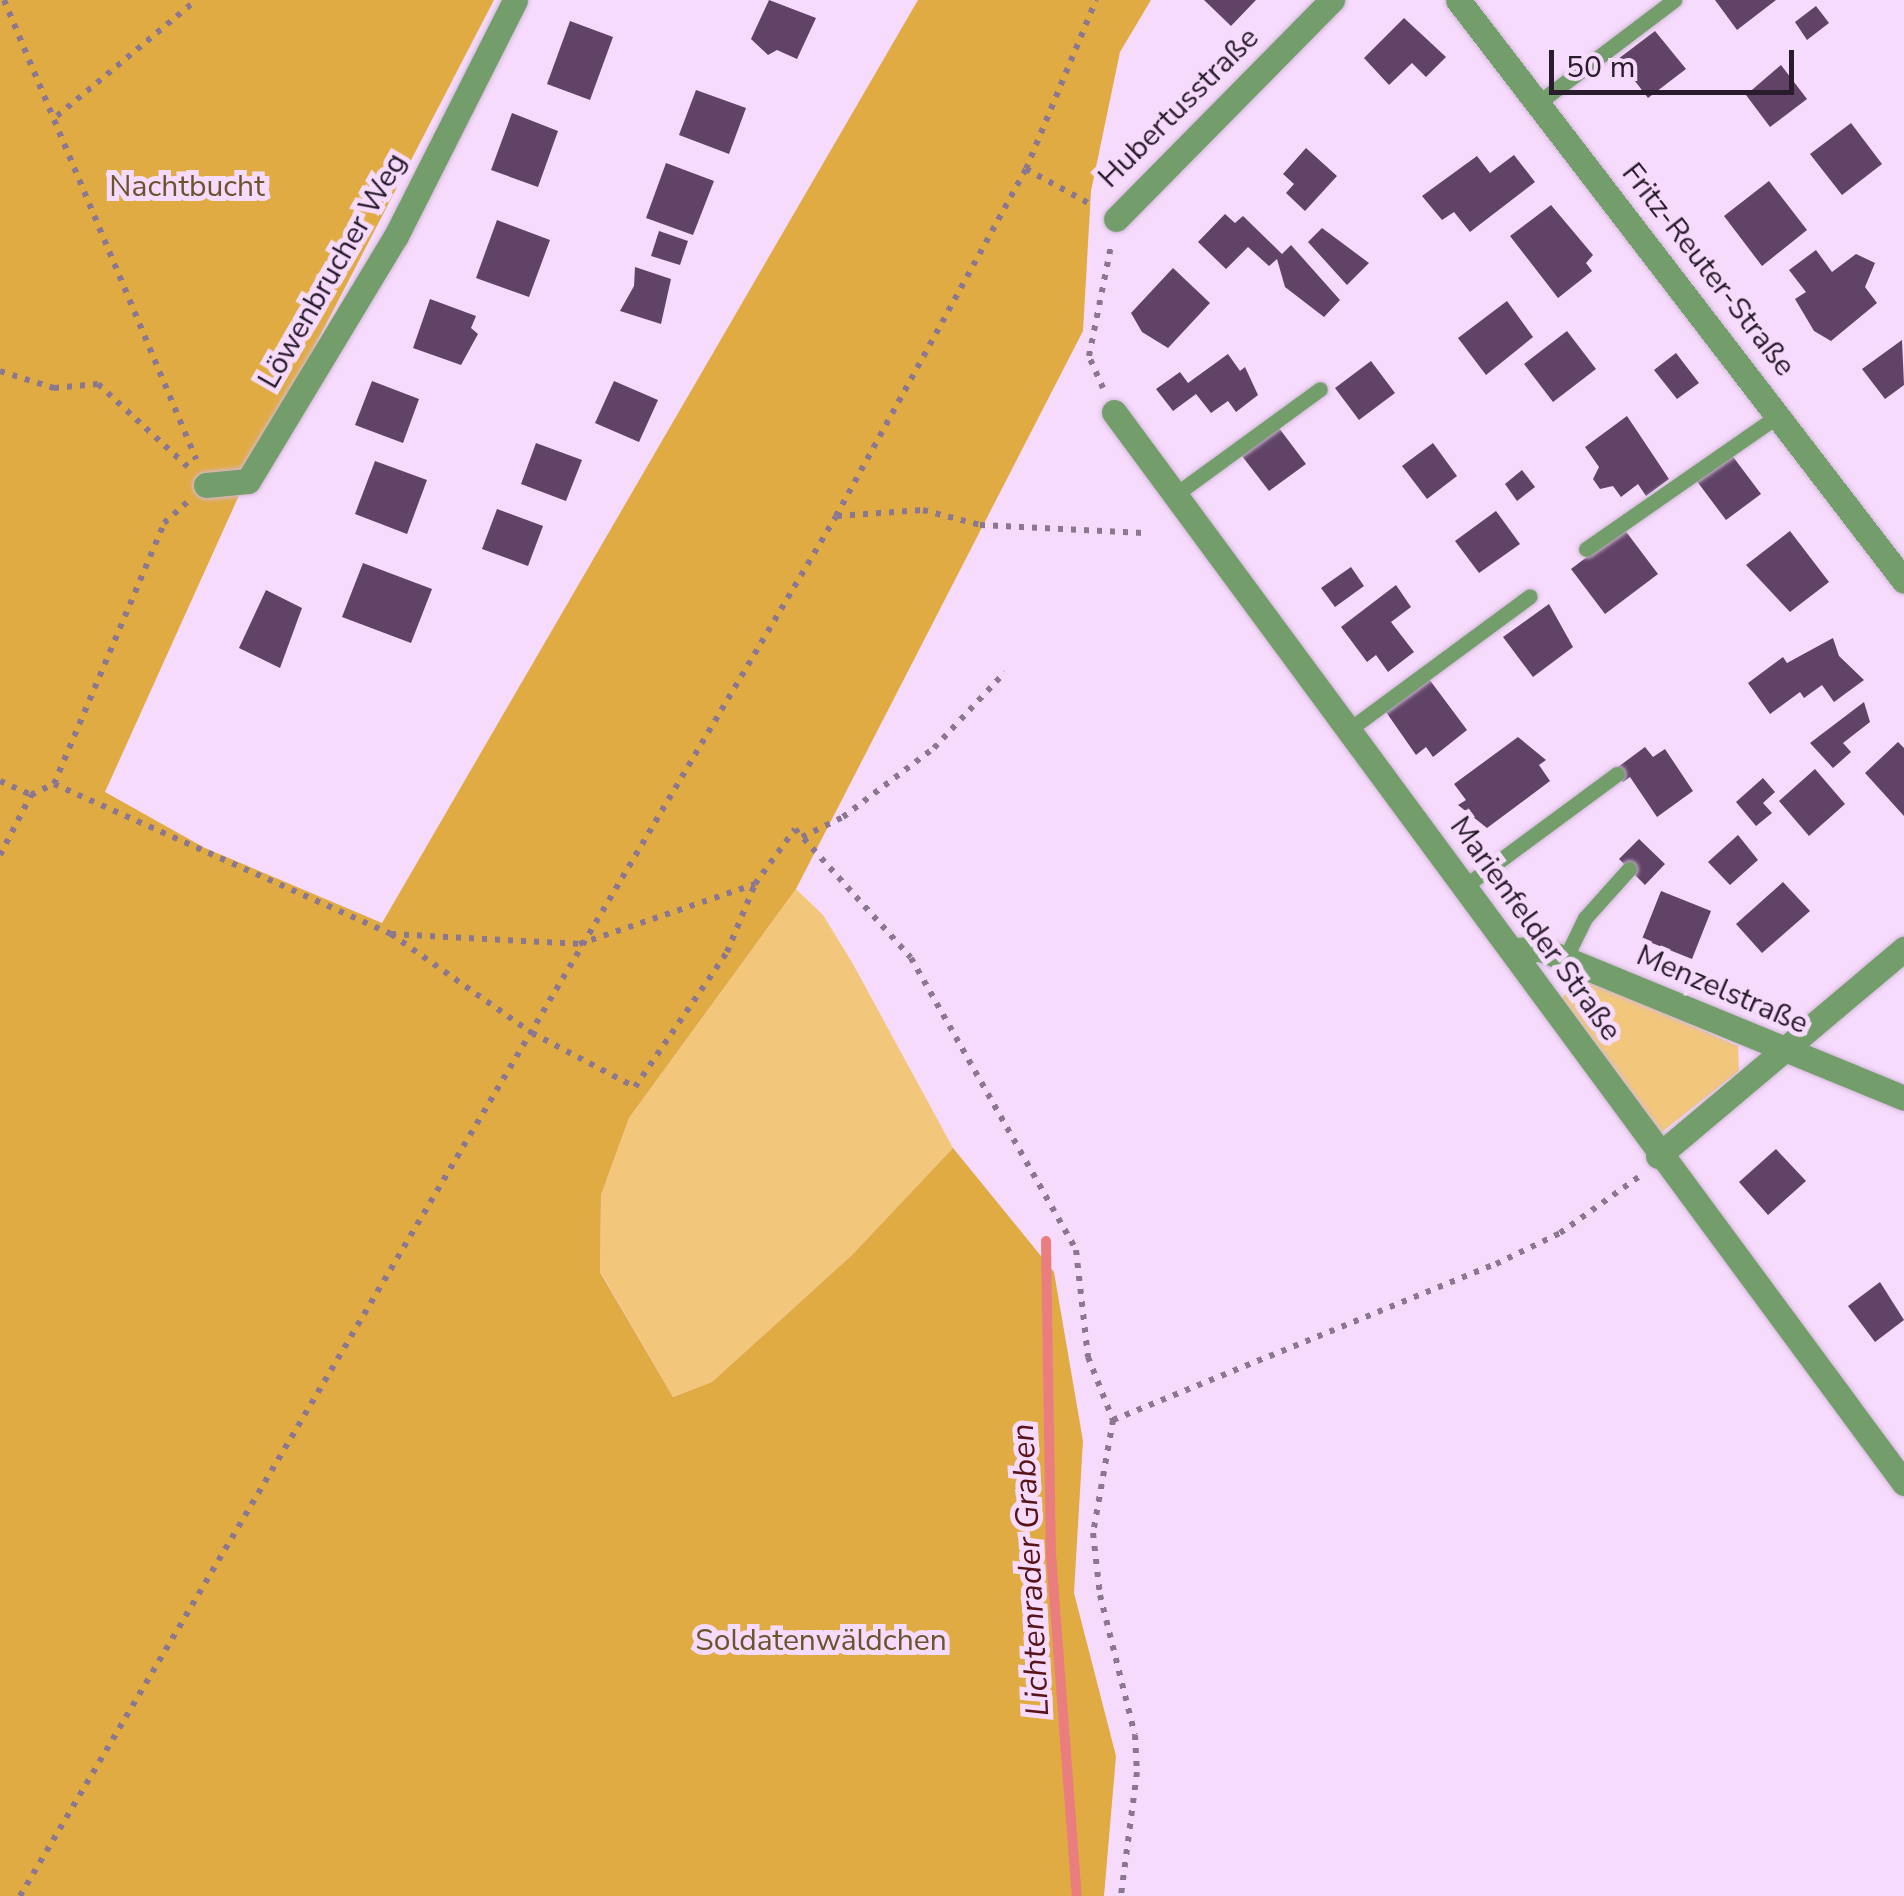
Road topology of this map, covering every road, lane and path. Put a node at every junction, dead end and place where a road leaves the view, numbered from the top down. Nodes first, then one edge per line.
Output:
1 (4, 0) edge
2 (196, 0) edge
3 (515, 0) edge
4 (1096, 0) edge
5 (1332, 0) edge
6 (1458, 0) edge
7 (1674, 0) edge
8 (1538, 103) junction
9 (57, 116) junction
10 (1026, 168) junction
11 (1116, 219) junction
12 (0, 371) edge
13 (1320, 389) dead end
14 (1114, 412) joint
15 (1779, 415) junction
16 (206, 484) junction
17 (1172, 496) junction
18 (836, 516) junction
19 (1144, 533) dead end
20 (1586, 549) dead end
21 (1904, 581) edge
22 (1530, 596) dead end
23 (1004, 672) dead end
24 (1347, 731) junction
25 (1617, 774) dead end
26 (0, 781) edge
27 (54, 784) junction
28 (31, 795) junction
29 (802, 838) junction
30 (0, 855) edge
31 (1630, 870) dead end
32 (755, 884) junction
33 (1465, 886) junction
34 (391, 934) junction
35 (580, 944) junction
36 (1904, 949) edge
37 (1514, 950) junction
38 (1565, 959) junction
39 (532, 1033) junction
40 (1786, 1052) junction
41 (1904, 1098) edge
42 (1659, 1158) junction
43 (1113, 1420) junction
44 (1904, 1483) edge
45 (20, 1896) edge
46 (1121, 1896) edge

1 - 9 path
2 - 9 path
3 - 16 street, Löwenbrucher Weg
4 - 10 path
5 - 11 street, Hubertusstraße
6 - 8 street, Fritz-Reuter-Straße
7 - 8 lane
8 - 15 street, Fritz-Reuter-Straße
9 - 16 path
10 - 11 path
10 - 18 path
11 - 14 path
12 - 16 path
13 - 17 lane
14 - 17 street, Marienfelder Straße
15 - 20 lane
15 - 21 street, Fritz-Reuter-Straße
16 - 27 path
17 - 24 street, Marienfelder Straße
18 - 19 path
18 - 35 path
22 - 24 lane
23 - 29 path
24 - 33 street, Marienfelder Straße
25 - 33 lane
26 - 28 path
27 - 28 path
27 - 34 path
28 - 30 path
29 - 32 path
29 - 43 path
31 - 38 lane
32 - 35 path
32 - 39 path
33 - 37 street, Marienfelder Straße
34 - 35 path
34 - 39 path
35 - 39 path
36 - 40 street
37 - 38 street, Menzelstraße
37 - 42 street, Marienfelder Straße
38 - 40 street, Menzelstraße
39 - 45 path
40 - 41 street, Menzelstraße
40 - 42 street
42 - 43 path
42 - 44 street, Marienfelder Straße
43 - 46 path

